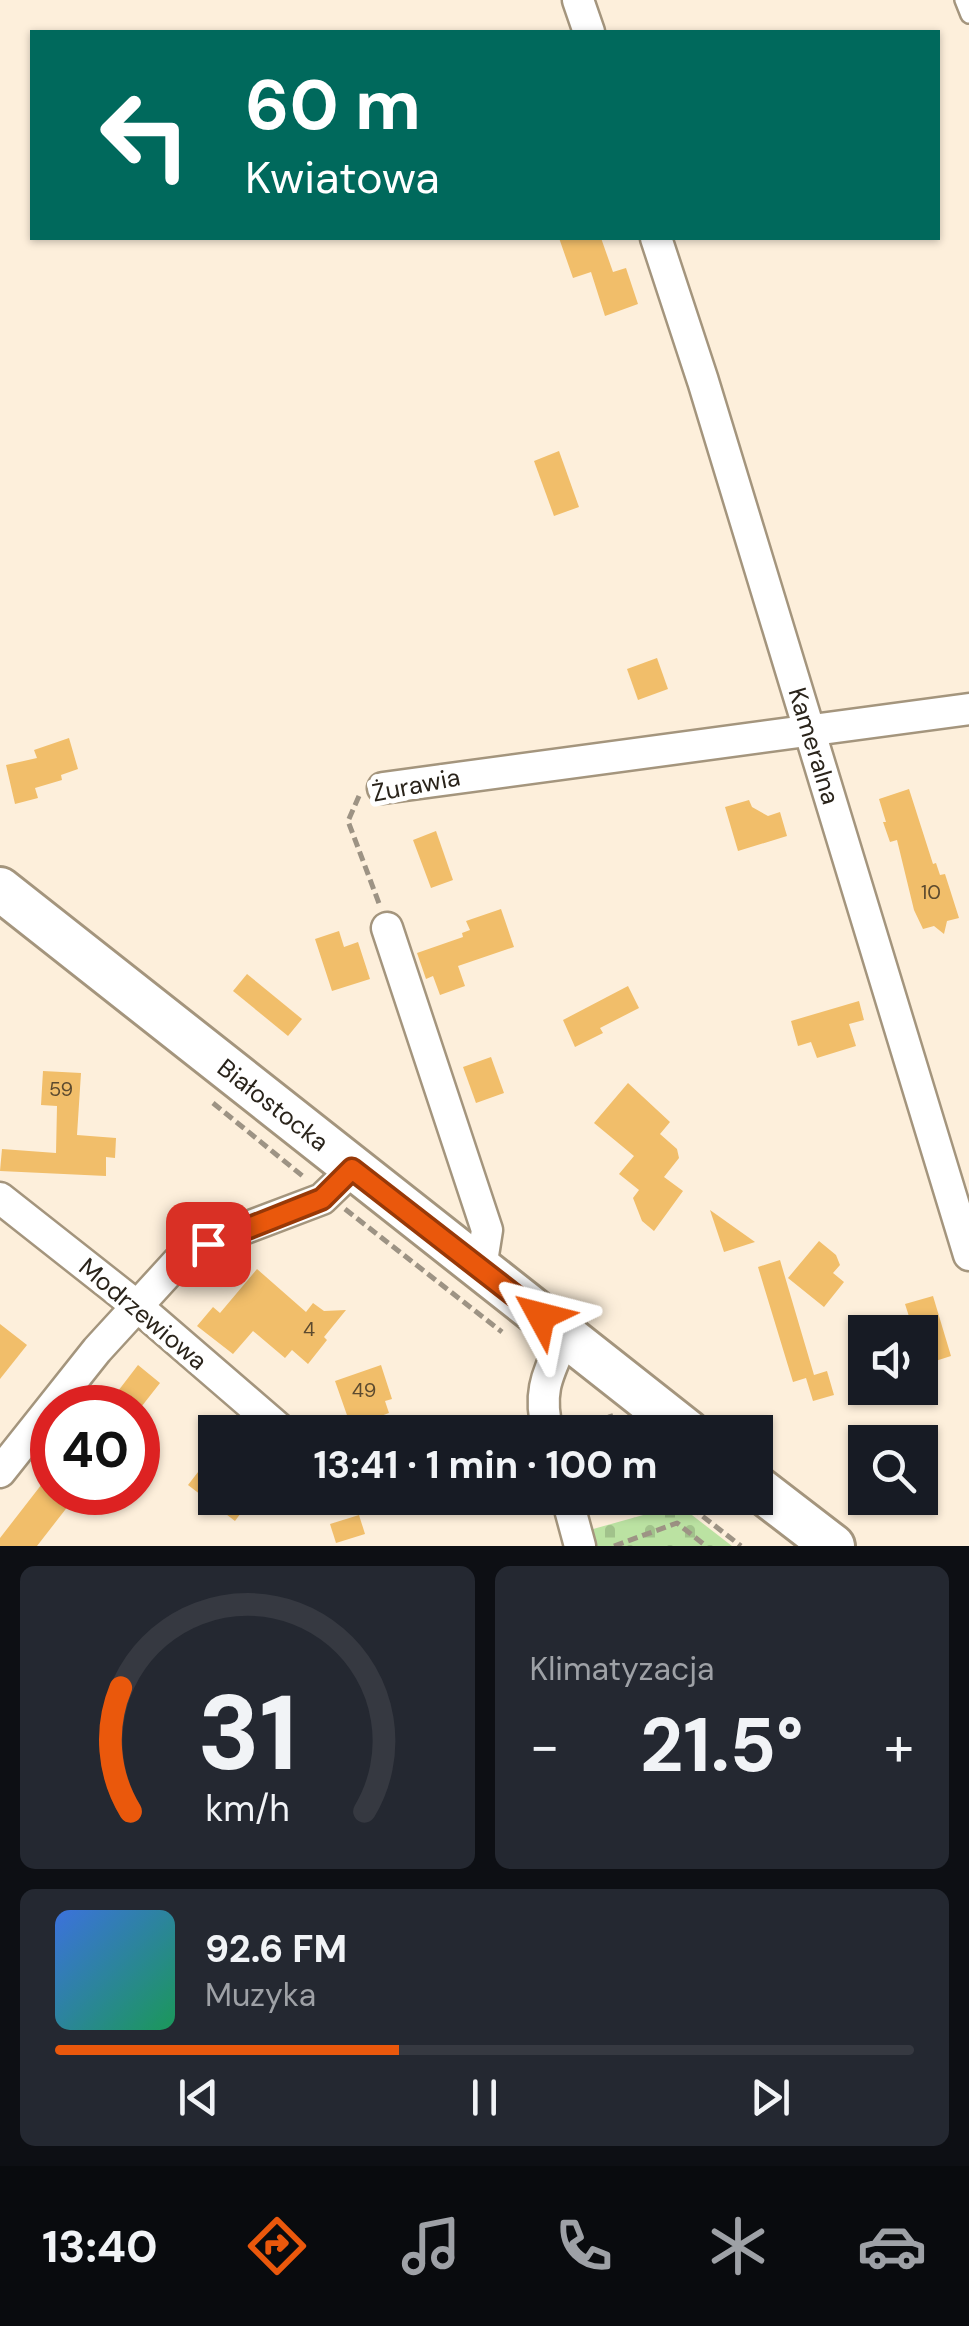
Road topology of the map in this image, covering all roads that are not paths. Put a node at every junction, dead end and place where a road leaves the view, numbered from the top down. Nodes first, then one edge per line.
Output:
1 (578, 0) edge
2 (963, 0) edge
3 (969, 15) edge
4 (588, 30) edge
5 (657, 240) edge
6 (969, 710) edge
7 (810, 732) junction
8 (383, 788) road end
9 (0, 889) edge
10 (387, 928) road end
11 (352, 1169) junction
12 (0, 1198) edge
13 (969, 1256) edge
14 (481, 1268) junction
15 (137, 1306) junction
16 (566, 1336) junction
17 (263, 1415) edge
18 (544, 1415) edge
19 (666, 1415) edge
20 (0, 1472) edge
21 (773, 1500) edge
22 (571, 1515) edge
23 (580, 1546) edge
24 (832, 1546) edge

1 - 4 street
2 - 3 lane
5 - 7 street, Kameralna
6 - 7 street, Żurawia
7 - 8 street, Żurawia
7 - 13 street, Kameralna
9 - 11 street, Białostocka
10 - 14 street
11 - 14 street, Białostocka
11 - 15 street
12 - 15 street, Modrzewiowa
14 - 16 street, Białostocka
15 - 17 street, Modrzewiowa
15 - 20 street
16 - 18 street
16 - 19 street, Białostocka
21 - 24 street
22 - 23 street

